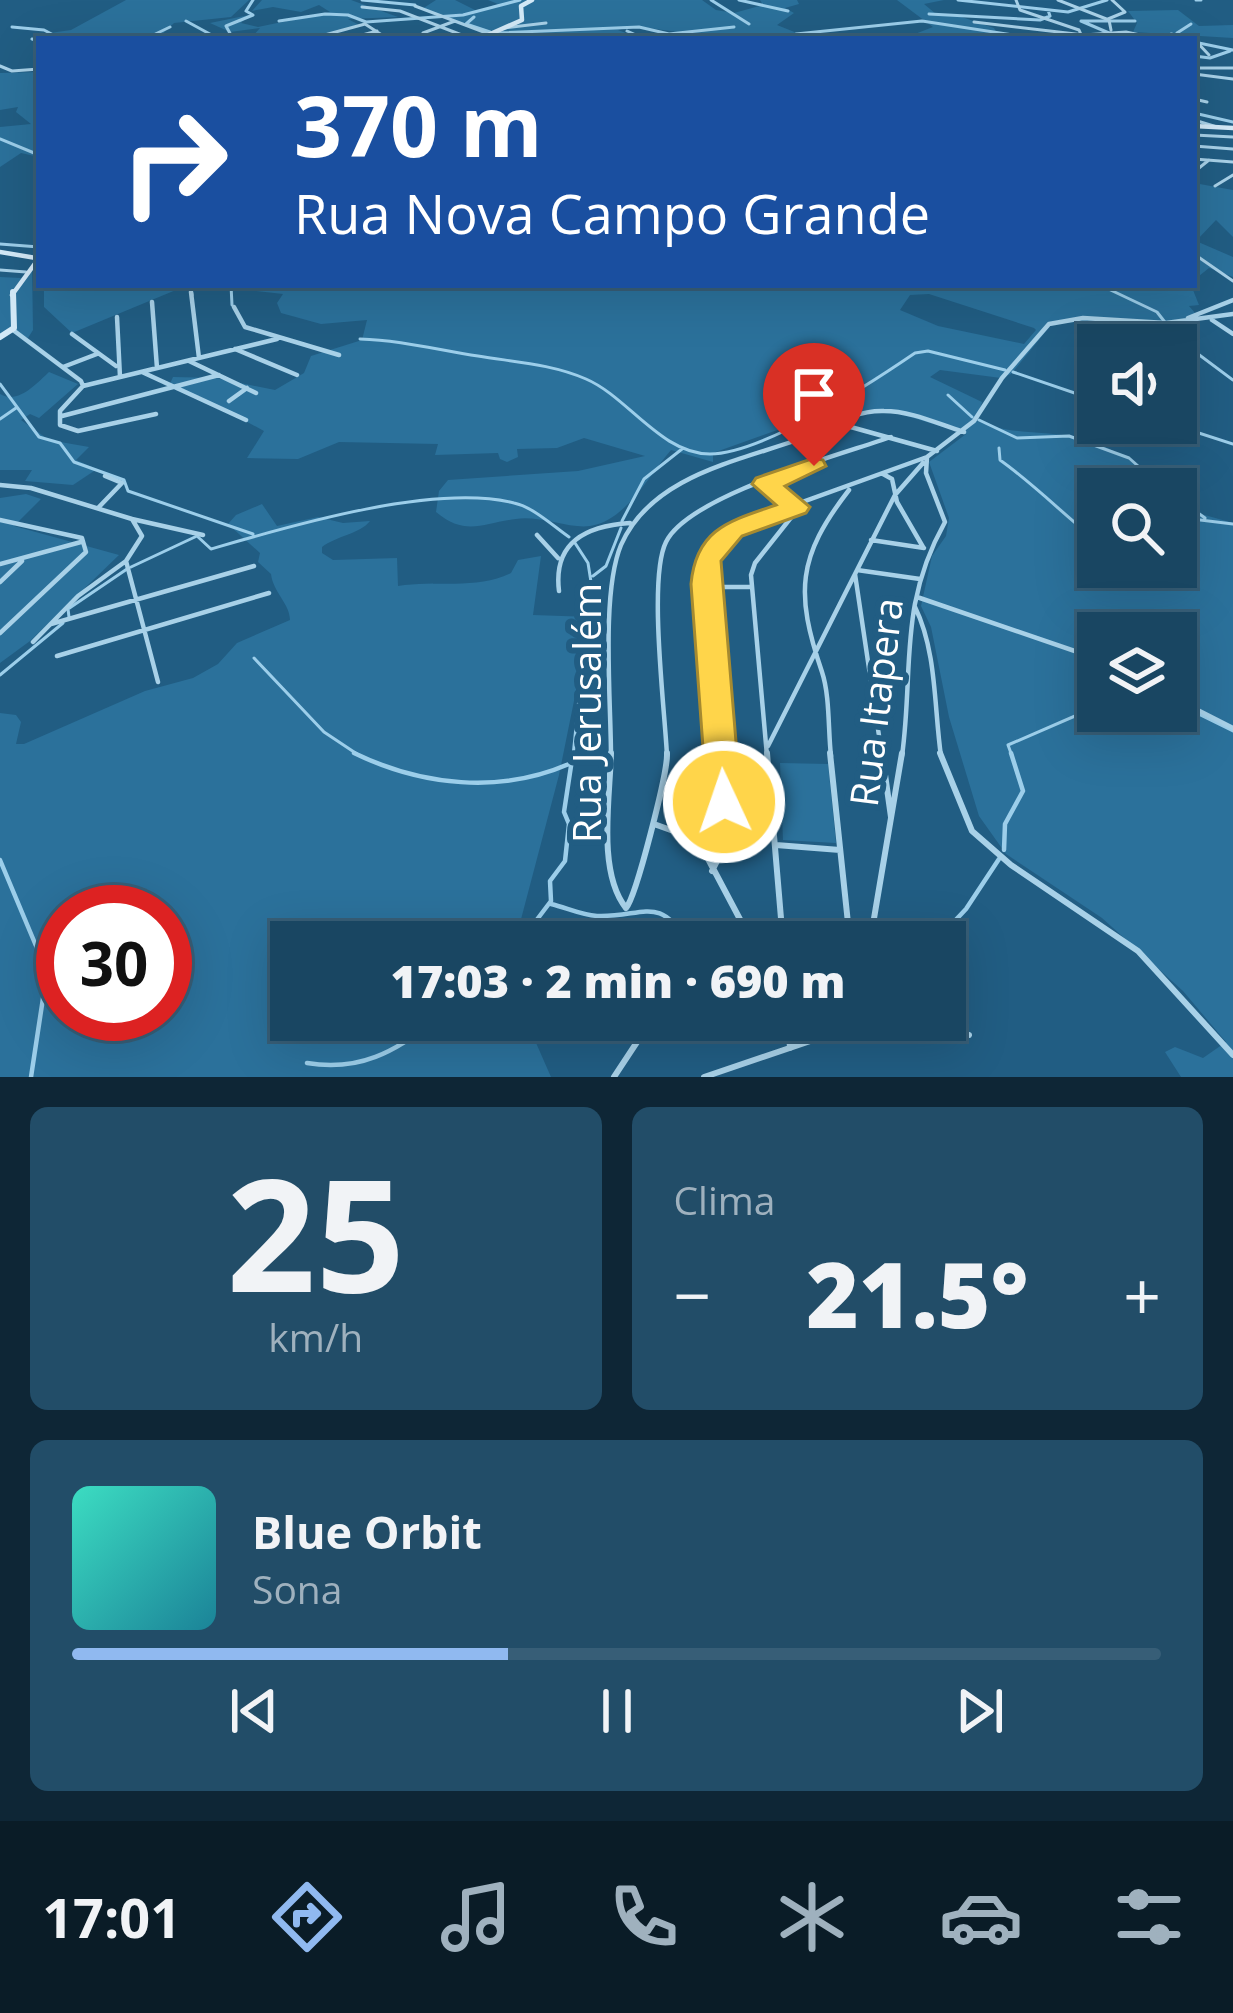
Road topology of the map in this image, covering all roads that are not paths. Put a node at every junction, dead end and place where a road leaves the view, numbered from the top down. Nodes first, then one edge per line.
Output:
1 (532, 0) edge
2 (1016, 0) edge
3 (1058, 0) edge
4 (1112, 0) edge
5 (416, 6) dead end
6 (362, 7) dead end
7 (1108, 20) junction
8 (455, 21) junction
9 (974, 22) dead end
10 (546, 23) dead end
11 (439, 27) junction
12 (504, 28) junction
13 (377, 31) junction
14 (1110, 32) junction
15 (489, 34) junction
16 (321, 36) edge
17 (359, 36) edge
18 (384, 36) edge
19 (427, 36) edge
20 (467, 36) edge
21 (484, 36) edge
22 (1076, 36) edge
23 (1081, 36) edge
24 (1088, 36) edge
25 (1139, 36) edge
26 (1197, 42) edge
27 (1209, 56) dead end
28 (0, 66) edge
29 (36, 69) edge
30 (1233, 70) edge
31 (1197, 71) edge
32 (1197, 72) edge
33 (1233, 79) edge
34 (1197, 100) edge
35 (1207, 102) dead end
36 (1197, 124) edge
37 (1233, 128) edge
38 (1197, 135) edge
39 (1233, 139) edge
40 (1197, 146) edge
41 (1225, 148) junction
42 (1233, 149) edge
43 (1197, 159) edge
44 (1209, 160) junction
45 (1233, 161) edge
46 (1197, 170) edge
47 (1233, 175) edge
48 (1215, 186) dead end
49 (0, 252) edge
50 (1197, 256) edge
51 (36, 258) edge
52 (36, 260) edge
53 (0, 270) edge
54 (26, 272) junction
55 (1233, 279) edge
56 (191, 288) dead end
57 (1233, 301) edge
58 (152, 302) dead end
59 (234, 308) dead end
60 (1233, 314) edge
61 (118, 317) dead end
62 (1205, 317) junction
63 (13, 330) junction
64 (72, 334) dead end
65 (1233, 334) edge
66 (0, 337) edge
67 (277, 339) junction
68 (235, 349) junction
69 (98, 353) junction
70 (338, 355) dead end
71 (199, 358) junction
72 (189, 361) junction
73 (63, 367) junction
74 (118, 367) junction
75 (157, 368) junction
76 (142, 372) junction
77 (219, 375) junction
78 (297, 375) dead end
79 (120, 377) junction
80 (83, 386) junction
81 (174, 387) junction
82 (247, 388) junction
83 (256, 392) dead end
84 (229, 401) dead end
85 (156, 414) dead end
86 (60, 416) junction
87 (246, 420) dead end
88 (840, 424) junction
89 (964, 431) junction
90 (891, 437) junction
91 (937, 451) junction
92 (926, 459) junction
93 (883, 474) junction
94 (105, 476) dead end
95 (765, 484) junction
96 (0, 485) edge
97 (853, 486) junction
98 (895, 495) junction
99 (796, 507) junction
100 (98, 508) junction
101 (133, 519) junction
102 (0, 520) edge
103 (633, 524) junction
104 (536, 535) dead end
105 (202, 536) dead end
106 (871, 540) junction
107 (83, 541) junction
108 (926, 548) junction
109 (26, 557) junction
110 (558, 558) junction
111 (126, 561) junction
112 (0, 564) edge
113 (254, 566) dead end
114 (856, 572) junction
115 (920, 579) junction
116 (0, 582) edge
117 (706, 587) junction
118 (751, 587) junction
119 (559, 591) dead end
120 (269, 593) dead end
121 (917, 597) junction
122 (136, 601) junction
123 (914, 608) junction
124 (51, 624) junction
125 (144, 630) junction
126 (0, 633) edge
127 (33, 642) dead end
128 (1077, 652) edge
129 (57, 656) dead end
130 (812, 657) junction
131 (158, 682) dead end
132 (1197, 710) edge
133 (1233, 728) edge
134 (768, 746) junction
135 (770, 760) junction
136 (653, 824) junction
137 (892, 824) junction
138 (707, 843) junction
139 (776, 845) junction
140 (840, 850) junction
141 (712, 871) junction
142 (740, 921) edge
143 (781, 921) edge
144 (848, 921) edge
145 (874, 921) edge
146 (966, 1034) edge
147 (969, 1035) dead end
148 (638, 1041) edge
149 (790, 1041) edge
150 (810, 1041) edge
151 (790, 1048) junction
152 (1233, 1054) edge
153 (614, 1077) edge
154 (704, 1077) edge

1 - 12 street
2 - 23 street
3 - 7 street
4 - 7 street
5 - 8 street
6 - 11 street
7 - 14 street
8 - 11 street
8 - 15 street
9 - 22 street
10 - 12 street
11 - 19 street
11 - 20 street
12 - 15 street
13 - 16 street
13 - 17 street
13 - 18 street
14 - 24 street
14 - 25 street
15 - 21 street
26 - 27 street
28 - 29 street
30 - 31 street
32 - 33 street
34 - 35 street
36 - 37 street
38 - 39 street
39 - 41 street
40 - 41 street
41 - 42 street
43 - 44 street
44 - 45 street
44 - 46 street
47 - 48 street
49 - 51 street
50 - 55 street
52 - 54 street
53 - 54 street
54 - 63 street
56 - 71 street
57 - 62 street
58 - 75 street
59 - 67 street
60 - 62 street
61 - 74 street
62 - 65 street
62 - 89 street
63 - 66 street
63 - 73 street
64 - 69 street
67 - 68 street
67 - 70 street
68 - 71 street
68 - 78 street
69 - 73 street
69 - 74 street
71 - 72 street
72 - 75 street
72 - 77 street
73 - 80 street
74 - 79 street
75 - 76 street
76 - 79 street
76 - 81 street
77 - 81 street
77 - 82 street
79 - 80 street
80 - 86 street
81 - 86 street
81 - 87 street
82 - 83 street
82 - 84 street
85 - 86 street
88 - 89 street, Rua Jerusalém
88 - 90 street
88 - 103 street, Rua Jerusalém
89 - 91 street
90 - 91 street
90 - 95 street
91 - 92 street
92 - 93 street
92 - 98 street
92 - 108 street, Rua Itapera
93 - 97 street
93 - 98 street
94 - 100 street
95 - 99 street
95 - 136 street
96 - 100 street
97 - 99 street
97 - 130 street
98 - 106 street
98 - 108 street
99 - 117 street
99 - 118 street
100 - 101 street
101 - 105 street
101 - 111 street
102 - 107 street
103 - 110 street
103 - 136 street, Rua Jerusalém
104 - 110 street
106 - 108 street
106 - 114 street
107 - 109 street
107 - 126 street
108 - 115 street, Rua Itapera
109 - 112 street
109 - 116 street
110 - 119 street
111 - 122 street
111 - 124 street
113 - 122 street
114 - 115 street
114 - 130 street
114 - 137 street
115 - 121 street, Rua Itapera
117 - 118 street
117 - 138 street
118 - 134 street
120 - 125 street
121 - 123 street, Rua Itapera
121 - 128 street
122 - 124 street
122 - 125 street
123 - 137 street, Rua Itapera
123 - 152 street
124 - 127 street
125 - 129 street
125 - 131 street
130 - 134 street
130 - 140 street
132 - 133 street
134 - 135 street
135 - 139 street
135 - 141 street
136 - 138 street
137 - 145 street, Rua Itapera
138 - 141 street
139 - 140 street
139 - 143 street
140 - 144 street
141 - 142 street
146 - 147 street
148 - 153 street
149 - 151 street
150 - 151 street
151 - 154 street

